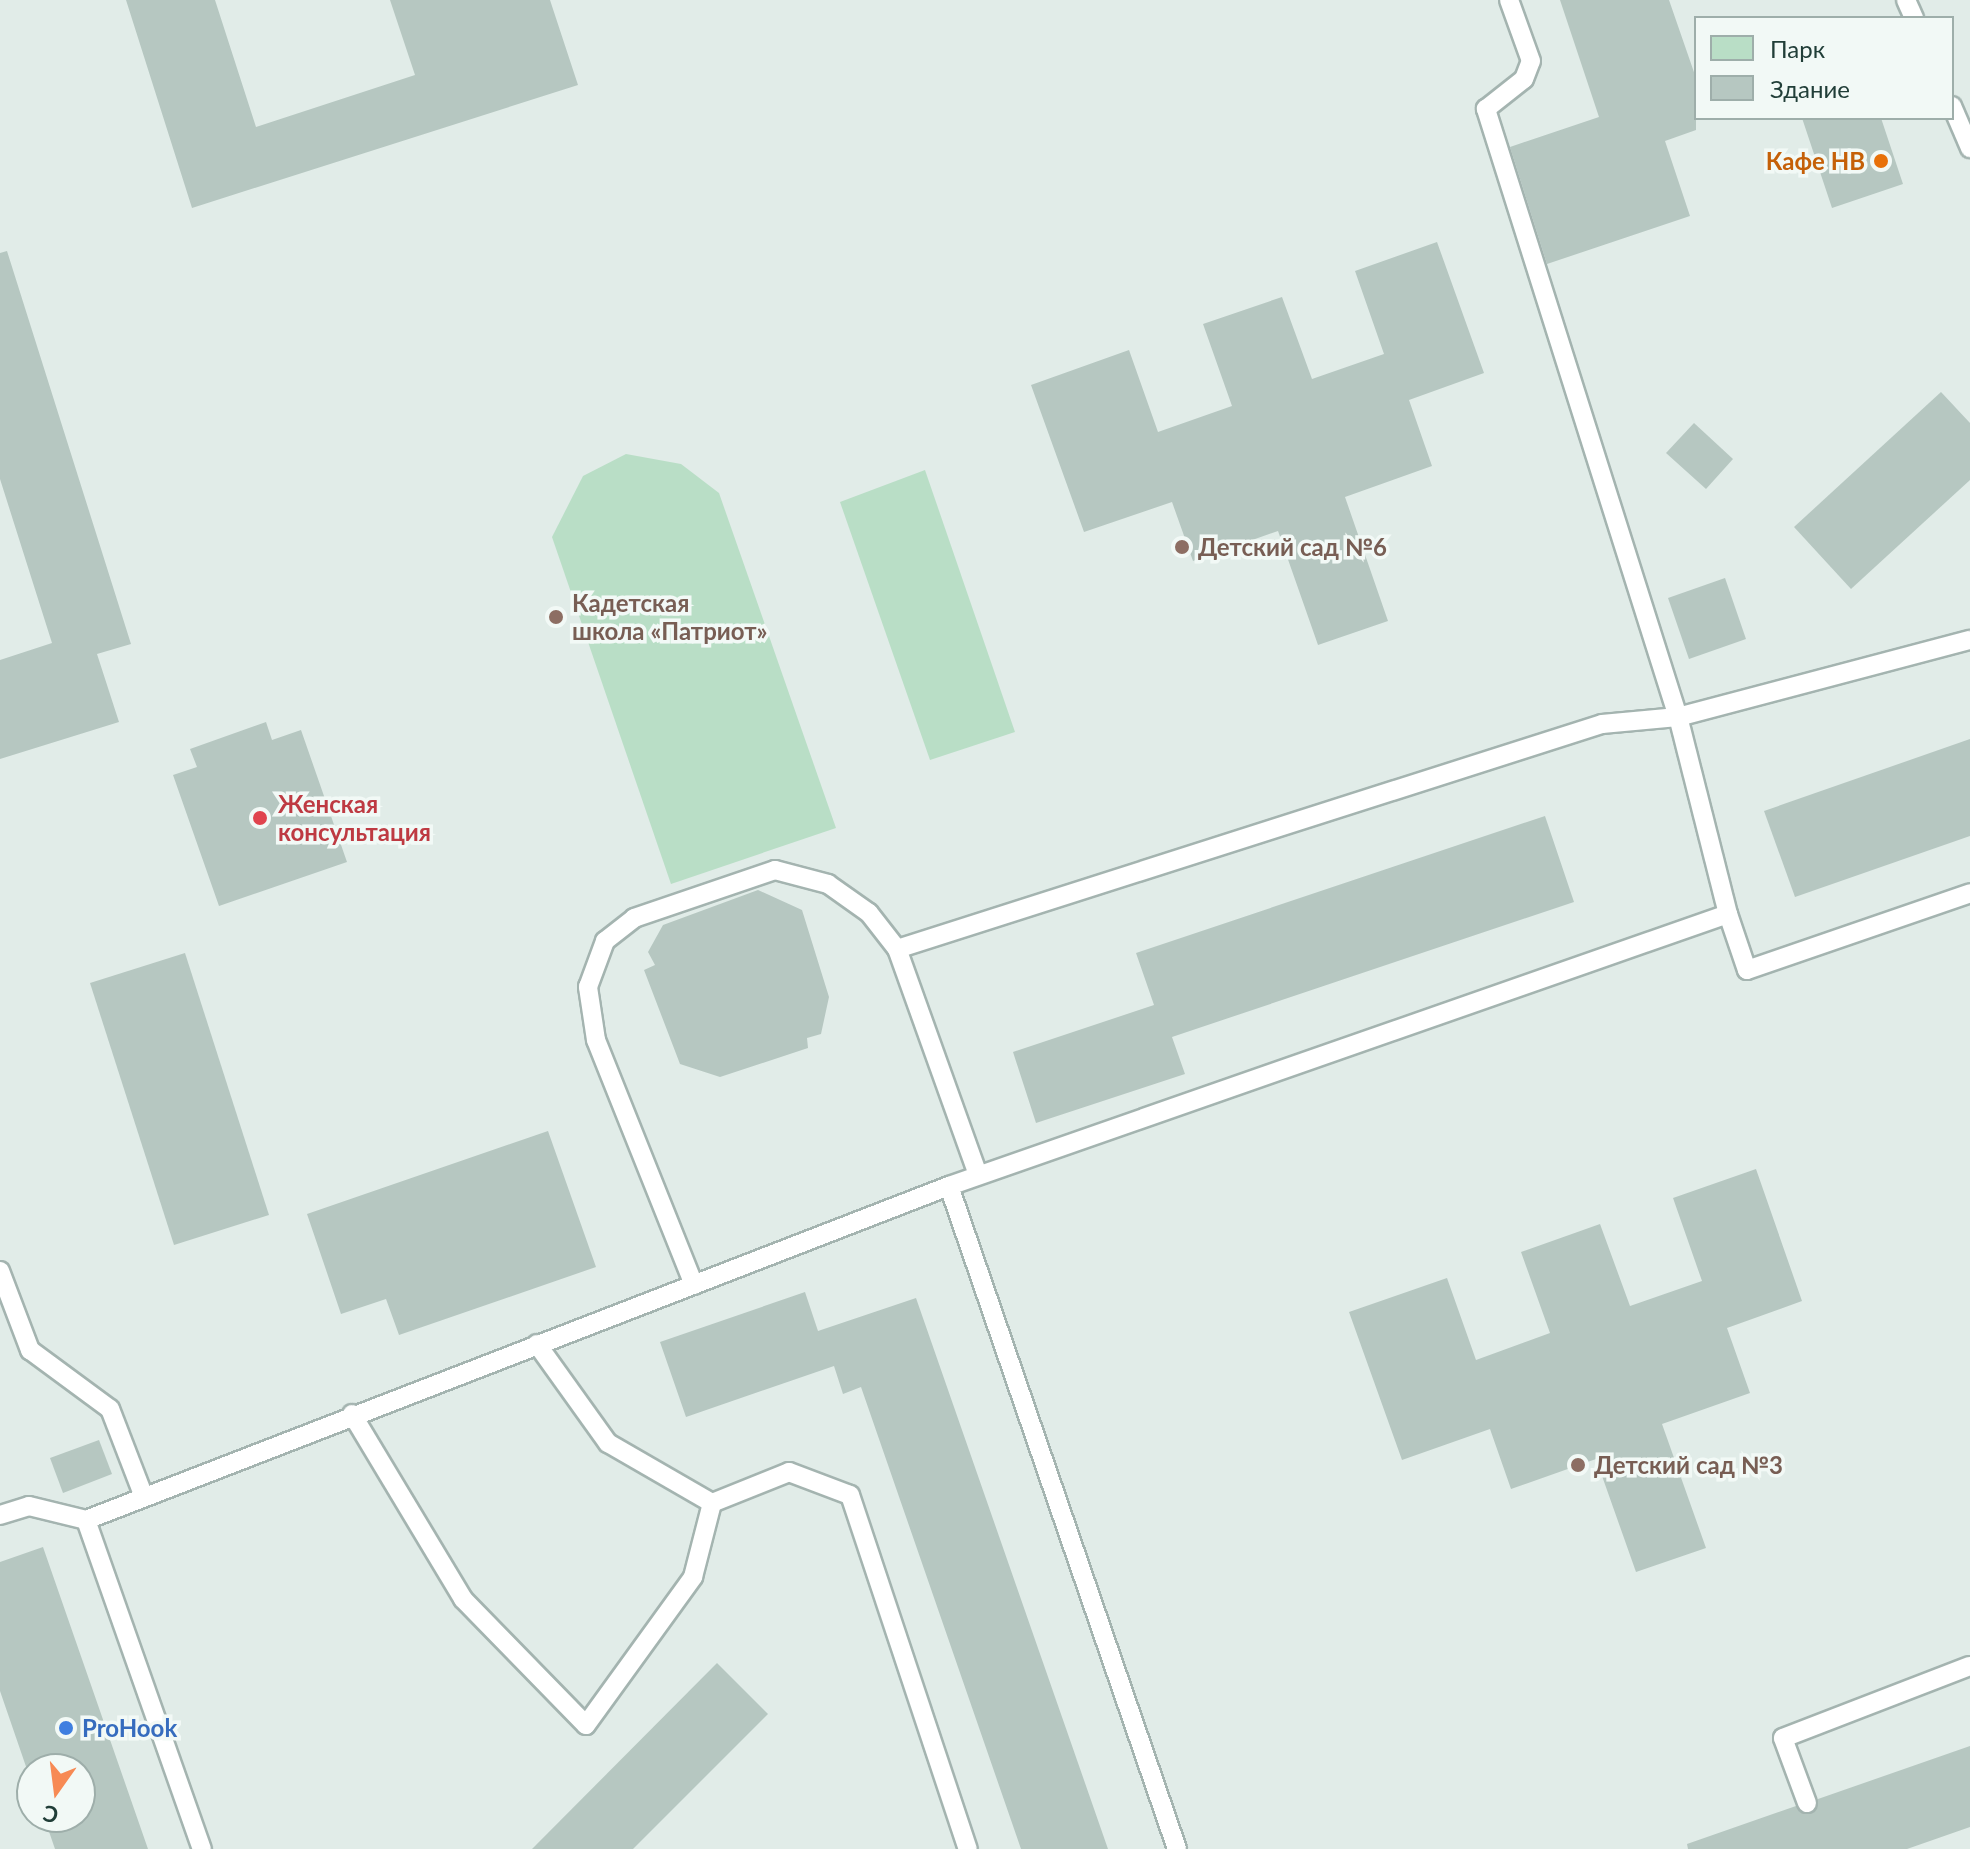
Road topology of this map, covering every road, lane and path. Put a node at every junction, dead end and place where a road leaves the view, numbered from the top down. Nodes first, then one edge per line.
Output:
1 (1509, 0) edge
2 (1954, 111) edge
3 (1970, 148) edge
4 (1970, 640) edge
5 (1678, 717) junction
6 (1970, 893) edge
7 (1728, 914) junction
8 (897, 949) junction
9 (977, 1172) junction
10 (949, 1186) junction
11 (0, 1271) edge
12 (694, 1285) junction
13 (537, 1344) junction
14 (352, 1414) junction
15 (144, 1497) junction
16 (712, 1503) junction
17 (0, 1515) edge
18 (86, 1520) junction
19 (1970, 1666) edge
20 (1807, 1803) dead end
21 (202, 1849) edge
22 (968, 1849) edge
23 (1177, 1849) edge

1 - 5 lane
2 - 3 lane
4 - 5 lane
5 - 7 lane
5 - 8 lane
6 - 7 lane
7 - 9 lane
8 - 9 lane
8 - 12 lane
9 - 10 lane
10 - 12 lane
10 - 23 lane
11 - 15 lane
12 - 13 lane
13 - 14 lane
13 - 16 lane
14 - 15 lane
14 - 16 lane
15 - 18 lane
16 - 22 lane
17 - 18 lane
18 - 21 lane
19 - 20 lane

